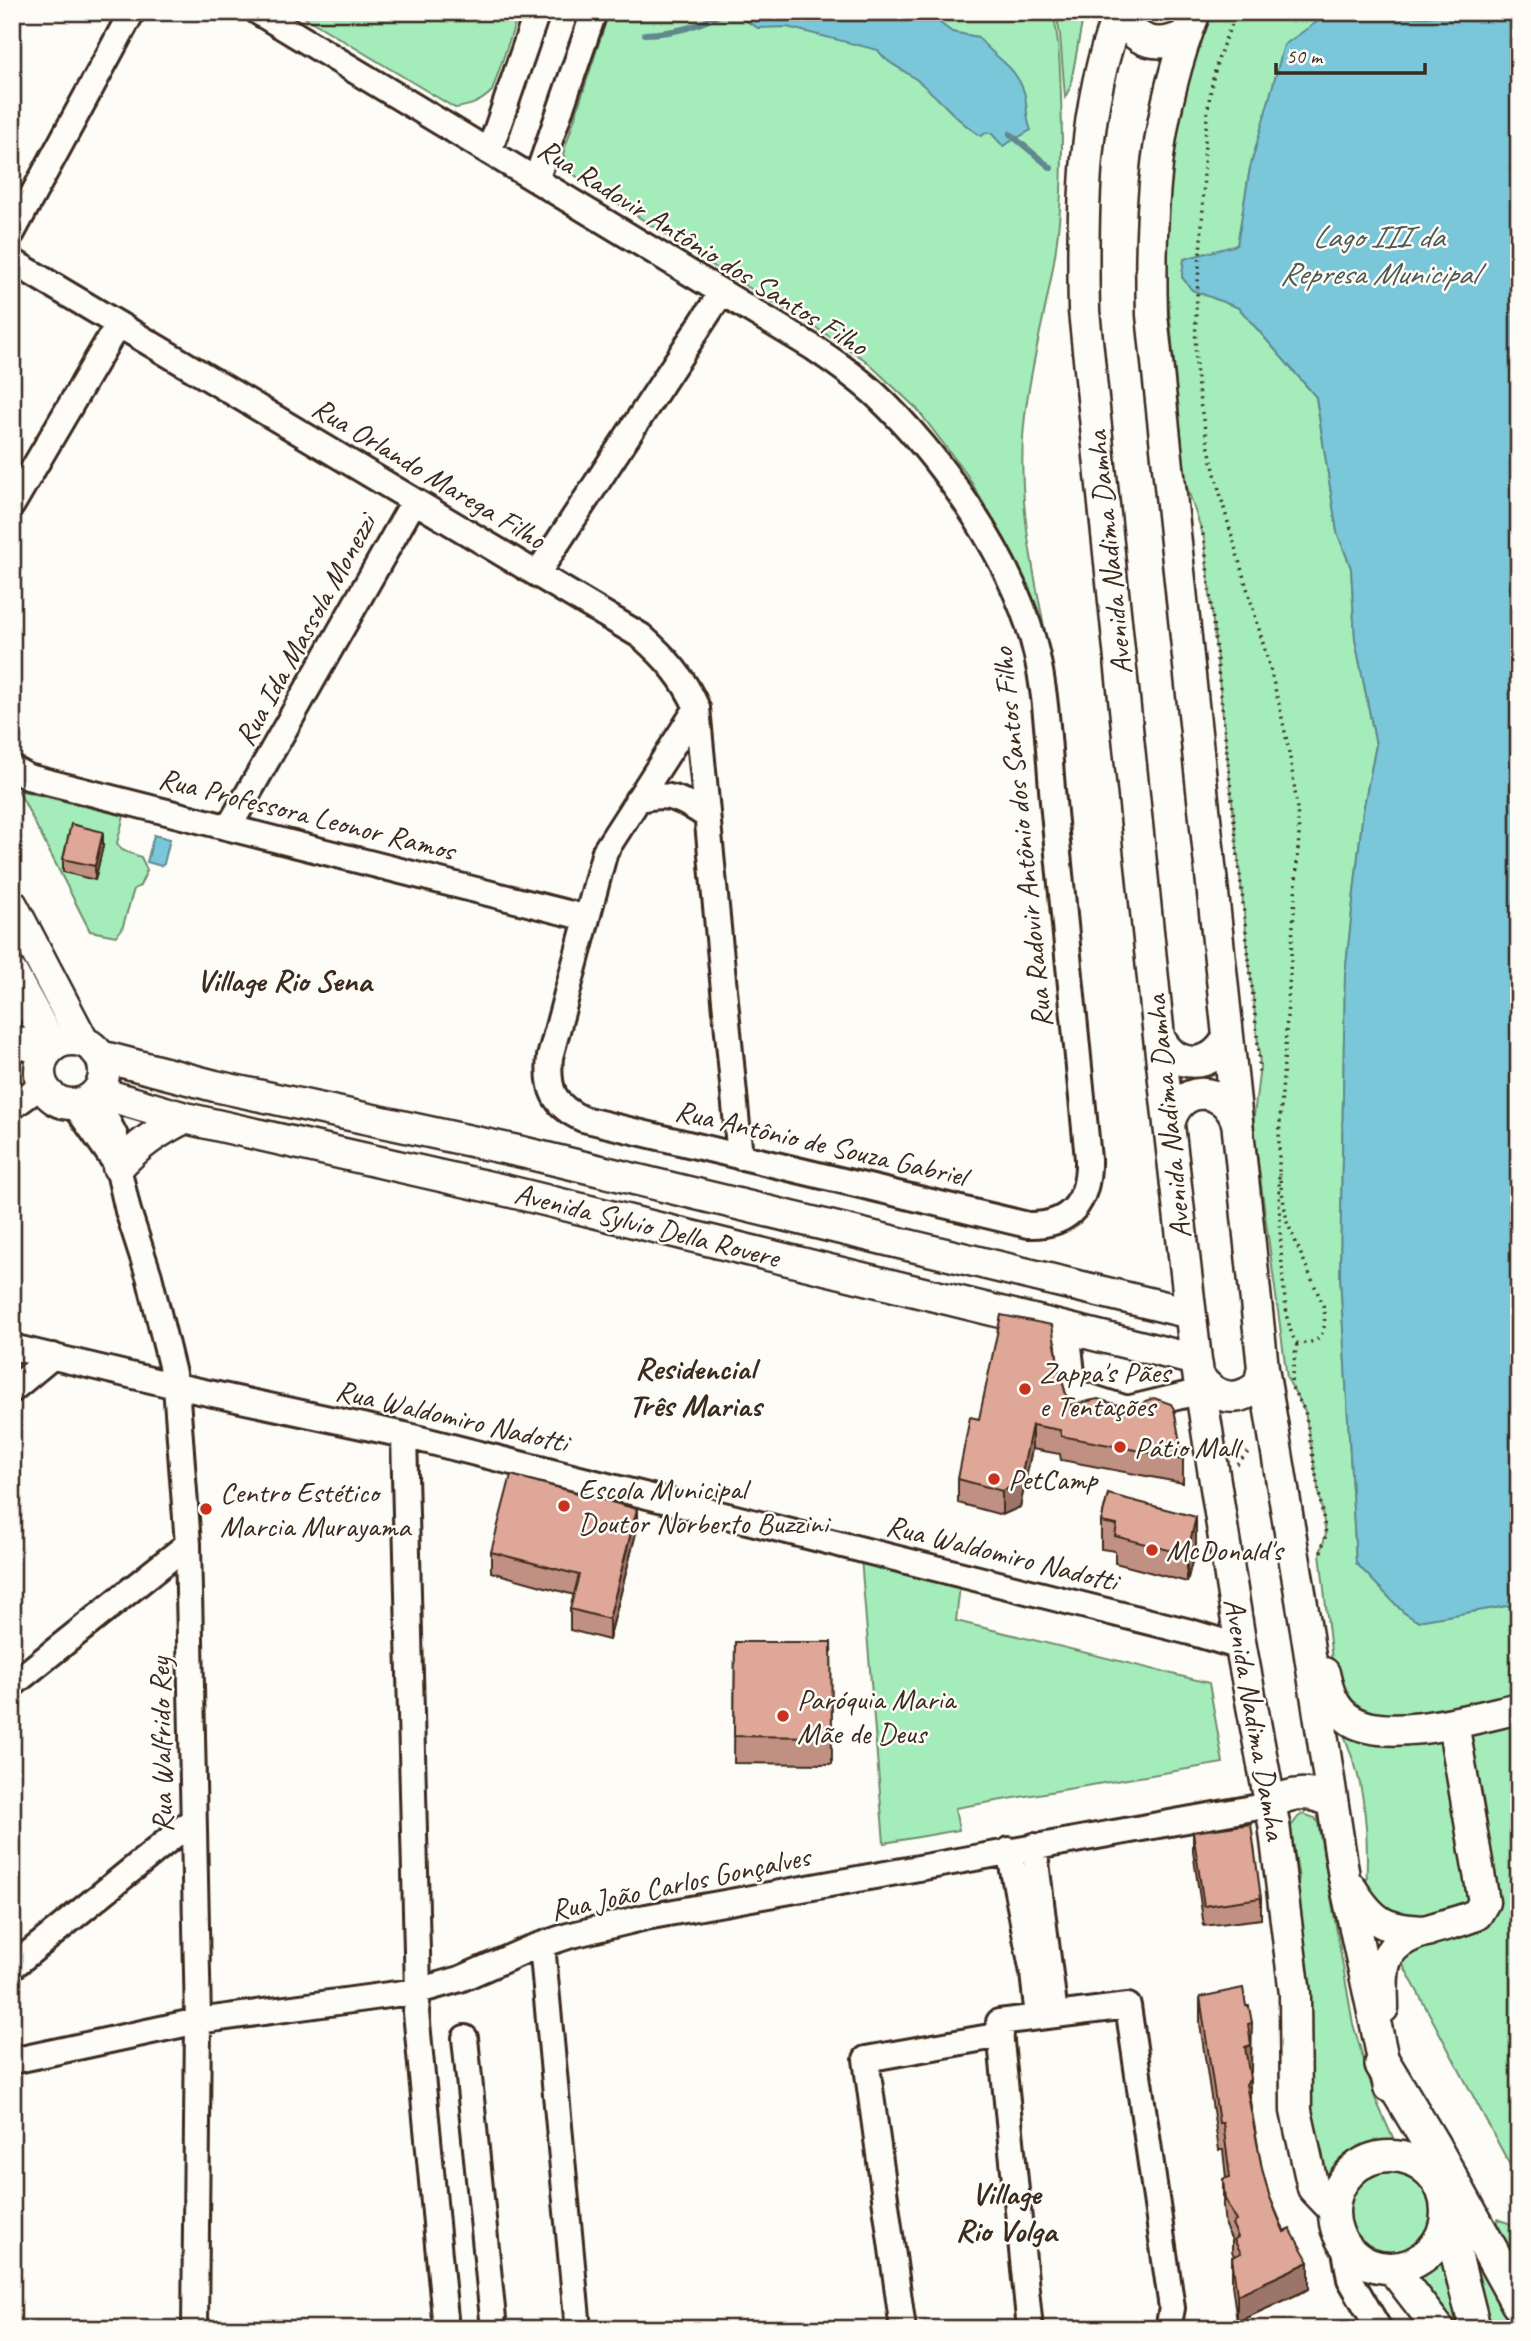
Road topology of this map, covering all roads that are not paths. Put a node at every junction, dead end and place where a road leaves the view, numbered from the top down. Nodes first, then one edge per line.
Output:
1 (132, 12) edge
2 (258, 12) edge
3 (537, 12) edge
4 (594, 12) edge
5 (1121, 12) edge
6 (1190, 24) edge
7 (489, 152) junction
8 (536, 180) junction
9 (12, 233) edge
10 (12, 261) edge
11 (722, 292) junction
12 (118, 324) junction
13 (414, 500) junction
14 (12, 505) edge
15 (537, 574) junction
16 (697, 708) junction
17 (12, 768) edge
18 (637, 800) junction
19 (707, 816) junction
20 (229, 828) junction
21 (12, 905) edge
22 (587, 918) junction
23 (12, 973) edge
24 (1159, 1037) junction
25 (1228, 1037) junction
26 (12, 1041) edge
27 (49, 1048) junction
28 (92, 1049) junction
29 (32, 1081) edge
30 (89, 1097) junction
31 (12, 1107) edge
32 (185, 1118) junction
33 (1237, 1123) junction
34 (1169, 1126) junction
35 (522, 1152) junction
36 (740, 1157) junction
37 (118, 1167) junction
38 (512, 1192) junction
39 (1077, 1206) joint
40 (1076, 1286) junction
41 (1190, 1313) junction
42 (1067, 1328) junction
43 (12, 1347) edge
44 (53, 1356) junction
45 (1274, 1366) junction
46 (1199, 1376) junction
47 (176, 1386) junction
48 (12, 1390) edge
49 (404, 1435) junction
50 (188, 1544) junction
51 (1306, 1623) junction
52 (1241, 1647) junction
53 (12, 1685) edge
54 (1519, 1708) edge
55 (1453, 1723) junction
56 (1332, 1804) junction
57 (1263, 1813) junction
58 (194, 1820) junction
59 (1034, 1846) junction
60 (1009, 1850) junction
61 (1344, 1877) junction
62 (1427, 1931) junction
63 (541, 1945) junction
64 (12, 1967) edge
65 (418, 1991) junction
66 (1046, 2016) junction
67 (198, 2021) junction
68 (1001, 2035) junction
69 (466, 2038) dead end
70 (12, 2062) edge
71 (1383, 2064) junction
72 (1427, 2170) junction
73 (1334, 2210) junction
74 (1446, 2214) junction
75 (1353, 2262) junction
76 (1392, 2268) junction
77 (1519, 2303) edge
78 (195, 2329) edge
79 (446, 2329) edge
80 (494, 2329) edge
81 (578, 2329) edge
82 (903, 2329) edge
83 (1030, 2329) edge
84 (1168, 2329) edge
85 (1379, 2329) edge
86 (1439, 2329) edge
87 (1475, 2329) edge

1 - 9 street
2 - 7 street, Rua Radovir Antônio dos Santos Filho
3 - 7 street
4 - 8 street
5 - 6 main road
5 - 24 main road, Avenida Nadima Damha
6 - 25 main road, Avenida Nadima Damha
7 - 8 street, Rua Radovir Antônio dos Santos Filho
8 - 11 street, Rua Radovir Antônio dos Santos Filho
10 - 12 street, Rua Orlando Marega Filho
11 - 15 street
11 - 39 street, Rua Radovir Antônio dos Santos Filho
12 - 13 street, Rua Orlando Marega Filho
12 - 14 street
13 - 15 street, Rua Orlando Marega Filho
13 - 20 street, Rua Ida Massola Monezzi
15 - 16 street, Rua Orlando Marega Filho
16 - 18 street
16 - 19 street, Rua Orlando Marega Filho
17 - 20 street, Rua Professora Leonor Ramos
18 - 19 street
18 - 22 street
19 - 36 street, Rua Orlando Marega Filho
20 - 22 street, Rua Professora Leonor Ramos
21 - 28 main road
22 - 36 street, Rua Antônio de Souza Gabriel
23 - 27 main road
24 - 25 main road
24 - 34 main road, Avenida Nadima Damha
25 - 33 main road, Avenida Nadima Damha
26 - 27 main road
27 - 28 main road
27 - 29 main road
28 - 30 main road
28 - 35 main road, Avenida Sylvio Della Rovere
29 - 30 main road
29 - 31 street
30 - 32 main road, Avenida Sylvio Della Rovere
30 - 37 street, Rua Walfrido Rey
32 - 37 main road
32 - 38 main road, Avenida Sylvio Della Rovere
33 - 34 main road
33 - 45 main road, Avenida Nadima Damha
34 - 41 main road, Avenida Nadima Damha
35 - 38 main road
35 - 40 main road, Avenida Sylvio Della Rovere
36 - 39 street, Rua Antônio de Souza Gabriel
37 - 47 street, Rua Walfrido Rey
38 - 42 main road, Avenida Sylvio Della Rovere
40 - 41 main road, Avenida Sylvio Della Rovere
40 - 42 main road
41 - 46 main road, Avenida Nadima Damha
42 - 46 main road, Avenida Sylvio Della Rovere
42 - 46 street
43 - 44 street, Rua Waldomiro Nadotti
44 - 47 street, Rua Waldomiro Nadotti
44 - 48 street
45 - 46 main road
45 - 51 main road, Avenida Nadima Damha
46 - 52 main road, Avenida Nadima Damha
47 - 49 street, Rua Waldomiro Nadotti
47 - 50 street, Rua Walfrido Rey
49 - 52 street, Rua Waldomiro Nadotti
49 - 65 street
50 - 53 street
50 - 58 street, Rua Walfrido Rey
51 - 55 main road
51 - 56 main road, Avenida Nadima Damha
52 - 57 main road, Avenida Nadima Damha
54 - 55 main road
55 - 62 main road
56 - 57 main road
56 - 61 main road, Avenida Nadima Damha
57 - 59 street, Rua João Carlos Gonçalves
57 - 73 main road, Avenida Nadima Damha
58 - 64 street
58 - 67 street, Rua Walfrido Rey
59 - 60 street, Rua João Carlos Gonçalves
59 - 66 street
60 - 63 street, Rua João Carlos Gonçalves
60 - 66 street
61 - 62 main road
61 - 71 main road, Avenida Nadima Damha
62 - 71 main road
63 - 65 street, Rua João Carlos Gonçalves
63 - 81 street
65 - 67 street, Rua João Carlos Gonçalves
65 - 79 street
66 - 68 street
66 - 84 street
67 - 70 street, Rua João Carlos Gonçalves
67 - 78 street, Rua Walfrido Rey
68 - 82 street
68 - 83 street
69 - 80 street
71 - 72 main road, Avenida Nadima Damha
71 - 77 highway
72 - 73 main road
72 - 74 main road
73 - 75 main road
74 - 76 main road
74 - 87 main road
75 - 76 main road
75 - 85 street
76 - 86 main road

